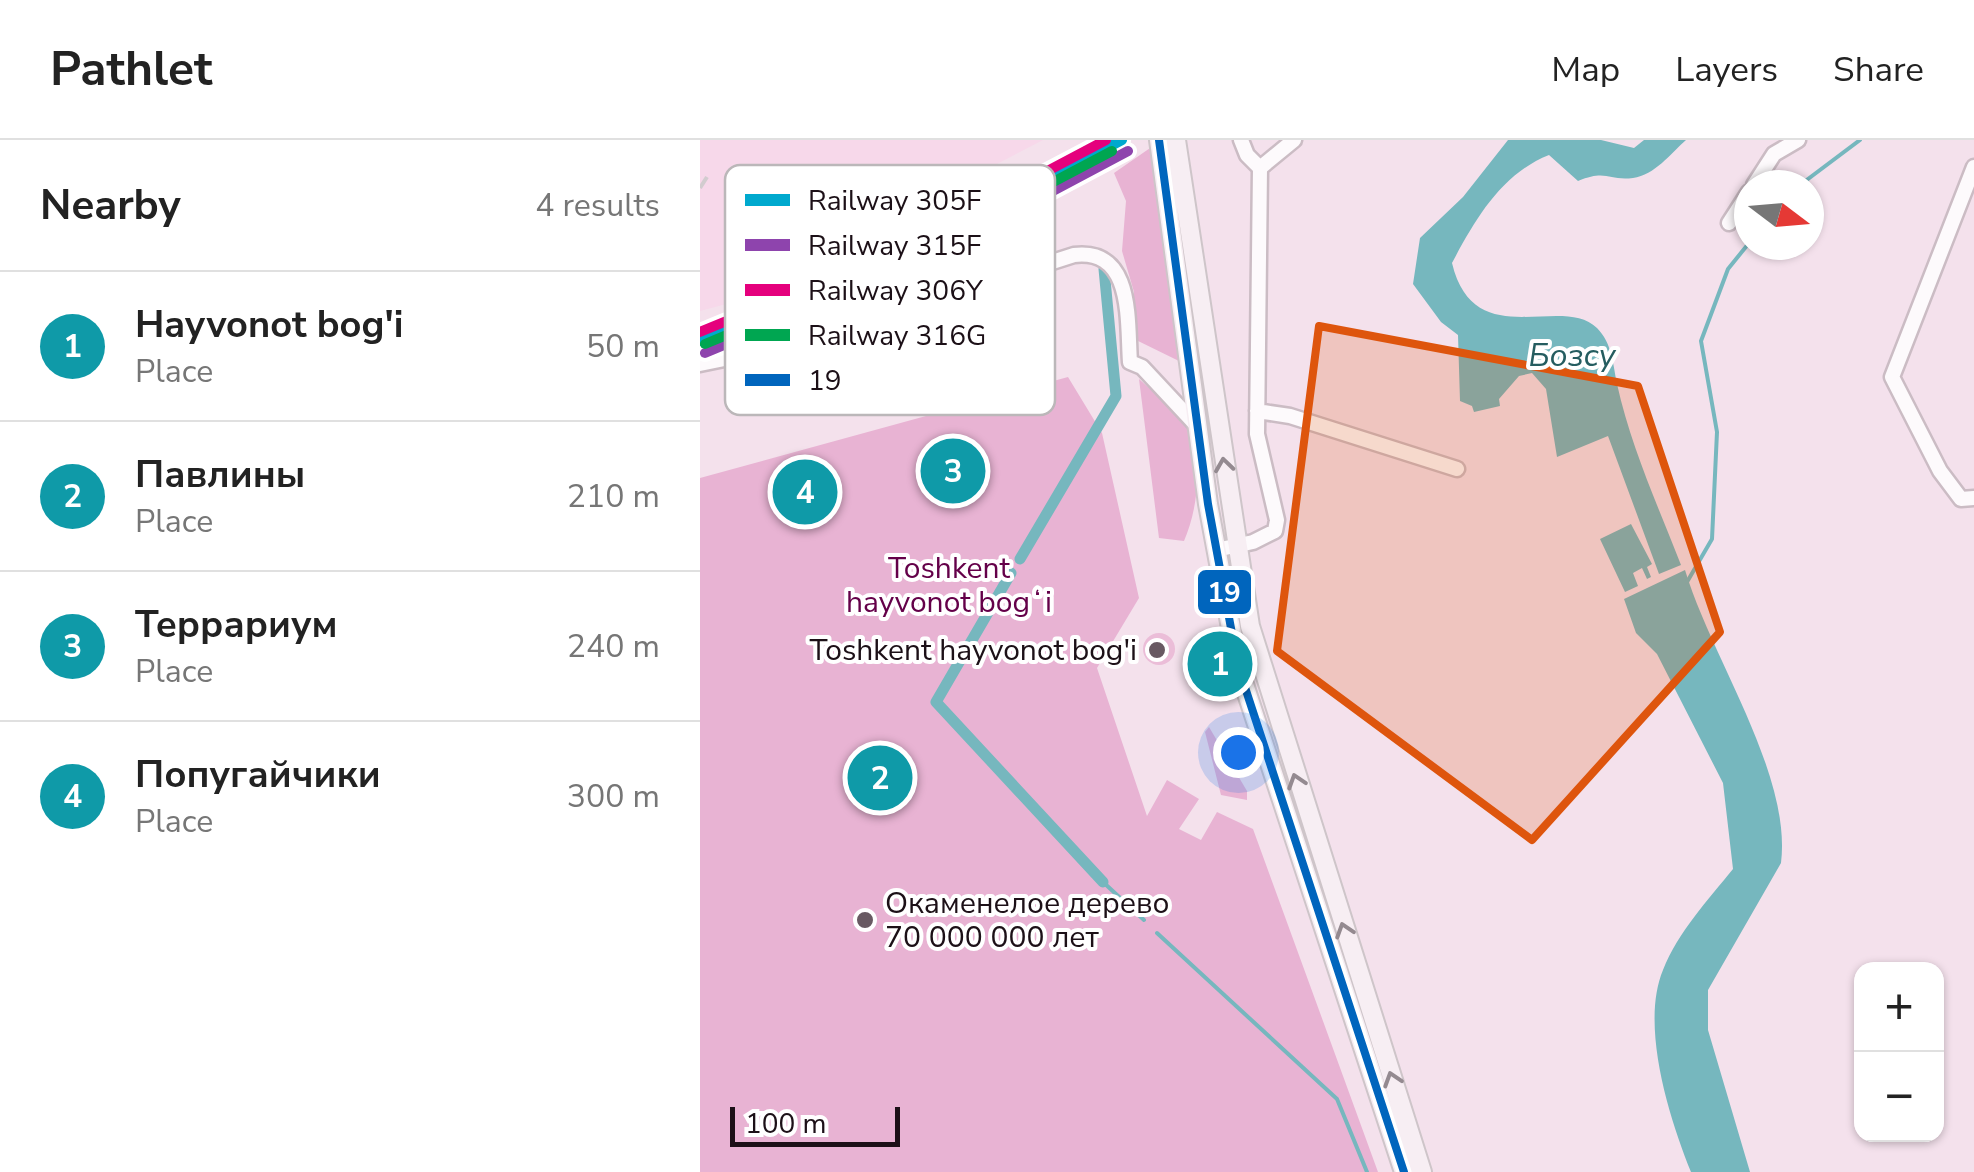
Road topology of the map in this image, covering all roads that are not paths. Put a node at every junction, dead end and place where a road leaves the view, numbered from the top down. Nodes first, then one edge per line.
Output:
1 (1159, 140) edge
2 (1176, 140) edge
3 (1241, 140) edge
4 (1294, 140) edge
5 (1798, 140) edge
6 (1974, 167) edge
7 (1260, 168) junction
8 (1764, 170) edge
9 (1734, 214) edge
10 (1728, 223) dead end
11 (1055, 261) edge
12 (725, 359) edge
13 (700, 364) edge
14 (1258, 411) junction
15 (1197, 426) junction
16 (1457, 469) dead end
17 (1974, 498) edge
18 (1236, 547) junction
19 (1216, 550) junction
20 (1404, 1172) edge
21 (1422, 1172) edge

1 - 15 main road
18 -> 2 main road
3 - 7 street
4 - 7 street
5 - 8 street
6 - 17 street
7 - 14 street
9 - 10 street
11 - 15 street
12 - 13 street
14 - 16 street
14 - 18 street
15 - 19 main road
18 - 19 street
21 -> 18 main road
19 - 20 main road

